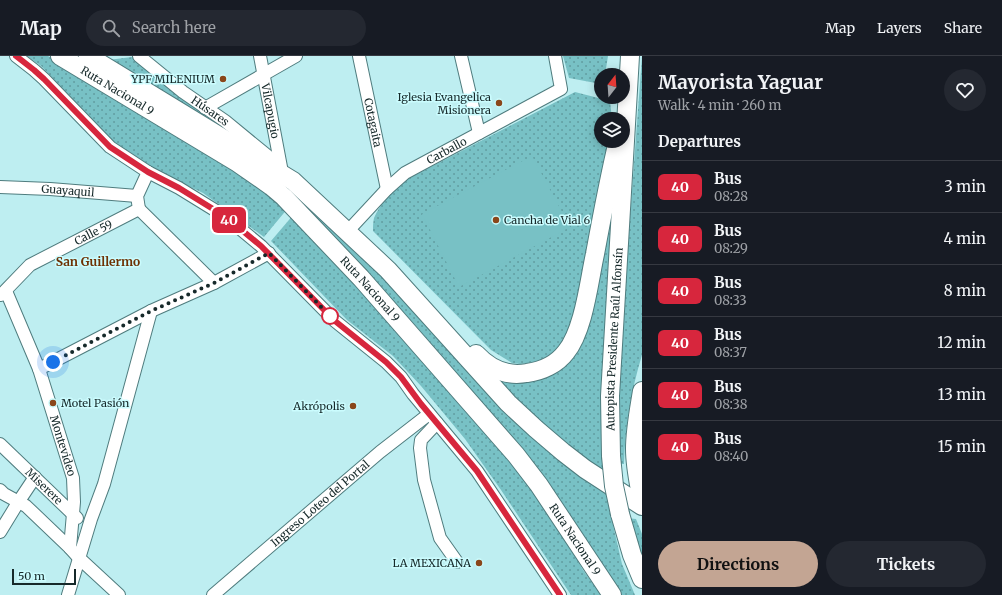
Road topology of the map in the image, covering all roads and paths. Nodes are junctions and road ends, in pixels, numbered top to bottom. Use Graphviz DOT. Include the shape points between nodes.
graph roads {
  1 [pos="16,56"];
  2 [pos="60,56"];
  3 [pos="88,56"];
  4 [pos="139,56"];
  5 [pos="260,56"];
  6 [pos="296,56"];
  7 [pos="359,56"];
  8 [pos="461,56"];
  9 [pos="555,56"];
  10 [pos="630,56"];
  11 [pos="629,68"];
  12 [pos="264,74"];
  13 [pos="628,104"];
  14 [pos="205,108"];
  15 [pos="479,133"];
  16 [pos="616,148"];
  17 [pos="281,167"];
  18 [pos="148,172"];
  19 [pos="293,181"];
  20 [pos="0,187"];
  21 [pos="387,189"];
  22 [pos="137,196"];
  23 [pos="139,209"];
  24 [pos="347,232"];
  25 [pos="269,253"];
  26 [pos="388,270"];
  27 [pos="214,283"];
  28 [pos="3,294"];
  29 [pos="151,311"];
  30 [pos="39,369"];
  31 [pos="642,391"];
  32 [pos="433,419"];
  33 [pos="0,444"];
  34 [pos="35,477"];
  35 [pos="0,490"];
  36 [pos="19,501"];
  37 [pos="642,501"];
  38 [pos="642,506"];
  39 [pos="73,514"];
  40 [pos="88,528"];
  41 [pos="0,532"];
  42 [pos="70,548"];
  43 [pos="79,558"];
  44 [pos="457,562"];
  45 [pos="642,579"];
  46 [pos="68,595"];
  47 [pos="119,595"];
  48 [pos="213,595"];
  49 [pos="560,595"];
  50 [pos="612,595"];
  1 -- 18 [label="street" via="44,79 110,147"];
  2 -- 50 [label="highway, Ruta Nacional 9" via="238,163 284,197 371,288 516,454"];
  3 -- 19 [label="highway, Ruta Nacional 9"];
  4 -- 14 [label="street, Húsares"];
  5 -- 12 [label="street, Vilcapugio"];
  6 -- 12 [label="street"];
  7 -- 21 [label="street, Cotagaita"];
  8 -- 15 [label="street"];
  9 -- 15 [label="street, Carballo" via="561,89"];
  10 -- 11 [label="highway"];
  12 -- 14 [label="street"];
  12 -- 17 [label="street, Vilcapugio"];
  13 -- 45 [label="highway, Autopista Presidente Raúl Alfonsín, bridge" via="610,396 611,456 620,514"];
  14 -- 17 [label="street, Húsares"];
  15 -- 21 [label="street, Carballo" via="410,170"];
  16 -- 26 [label="highway" via="581,320 571,346 551,365 538,371 518,374 502,372 488,365 421,295 406,281"];
  17 -- 19 [label="street, Húsares"];
  18 -- 22 [label="street"];
  18 -- 25 [label="street" via="226,217"];
  19 -- 24 [label="highway, Ruta Nacional 9"];
  20 -- 22 [label="street, Guayaquil"];
  21 -- 24 [label="street, Carballo"];
  22 -- 23 [label="street"];
  23 -- 27 [label="street"];
  23 -- 28 [label="street, Calle 59" via="30,265"];
  24 -- 26 [label="highway, Ruta Nacional 9"];
  25 -- 27 [label="street"];
  25 -- 32 [label="street" via="325,312 401,377"];
  26 -- 38 [label="highway, Ruta Nacional 9" via="503,397 536,429 585,469"];
  27 -- 29 [label="street"];
  28 -- 30 [label="street, Montevideo"];
  29 -- 30 [label="street"];
  29 -- 40 [label="street" via="104,484"];
  30 -- 39 [label="street, Montevideo" via="73,478"];
  31 -- 37 [label="highway" via="635,448"];
  32 -- 44 [label="street" via="421,440 424,480 440,538"];
  32 -- 48 [label="street, Ingreso Loteo del Portal" via="380,452"];
  32 -- 49 [label="street" via="484,481"];
  33 -- 34 [label="street, Miserere"];
  34 -- 36 [label="street"];
  34 -- 39 [label="street, Miserere"];
  35 -- 36 [label="street"];
  36 -- 41 [label="street"];
  36 -- 42 [label="street"];
  39 -- 40 [label="street, Miserere"];
  39 -- 42 [label="street, Montevideo"];
  40 -- 43 [label="street"];
  42 -- 43 [label="street"];
  43 -- 46 [label="street"];
  43 -- 47 [label="street"];
}
